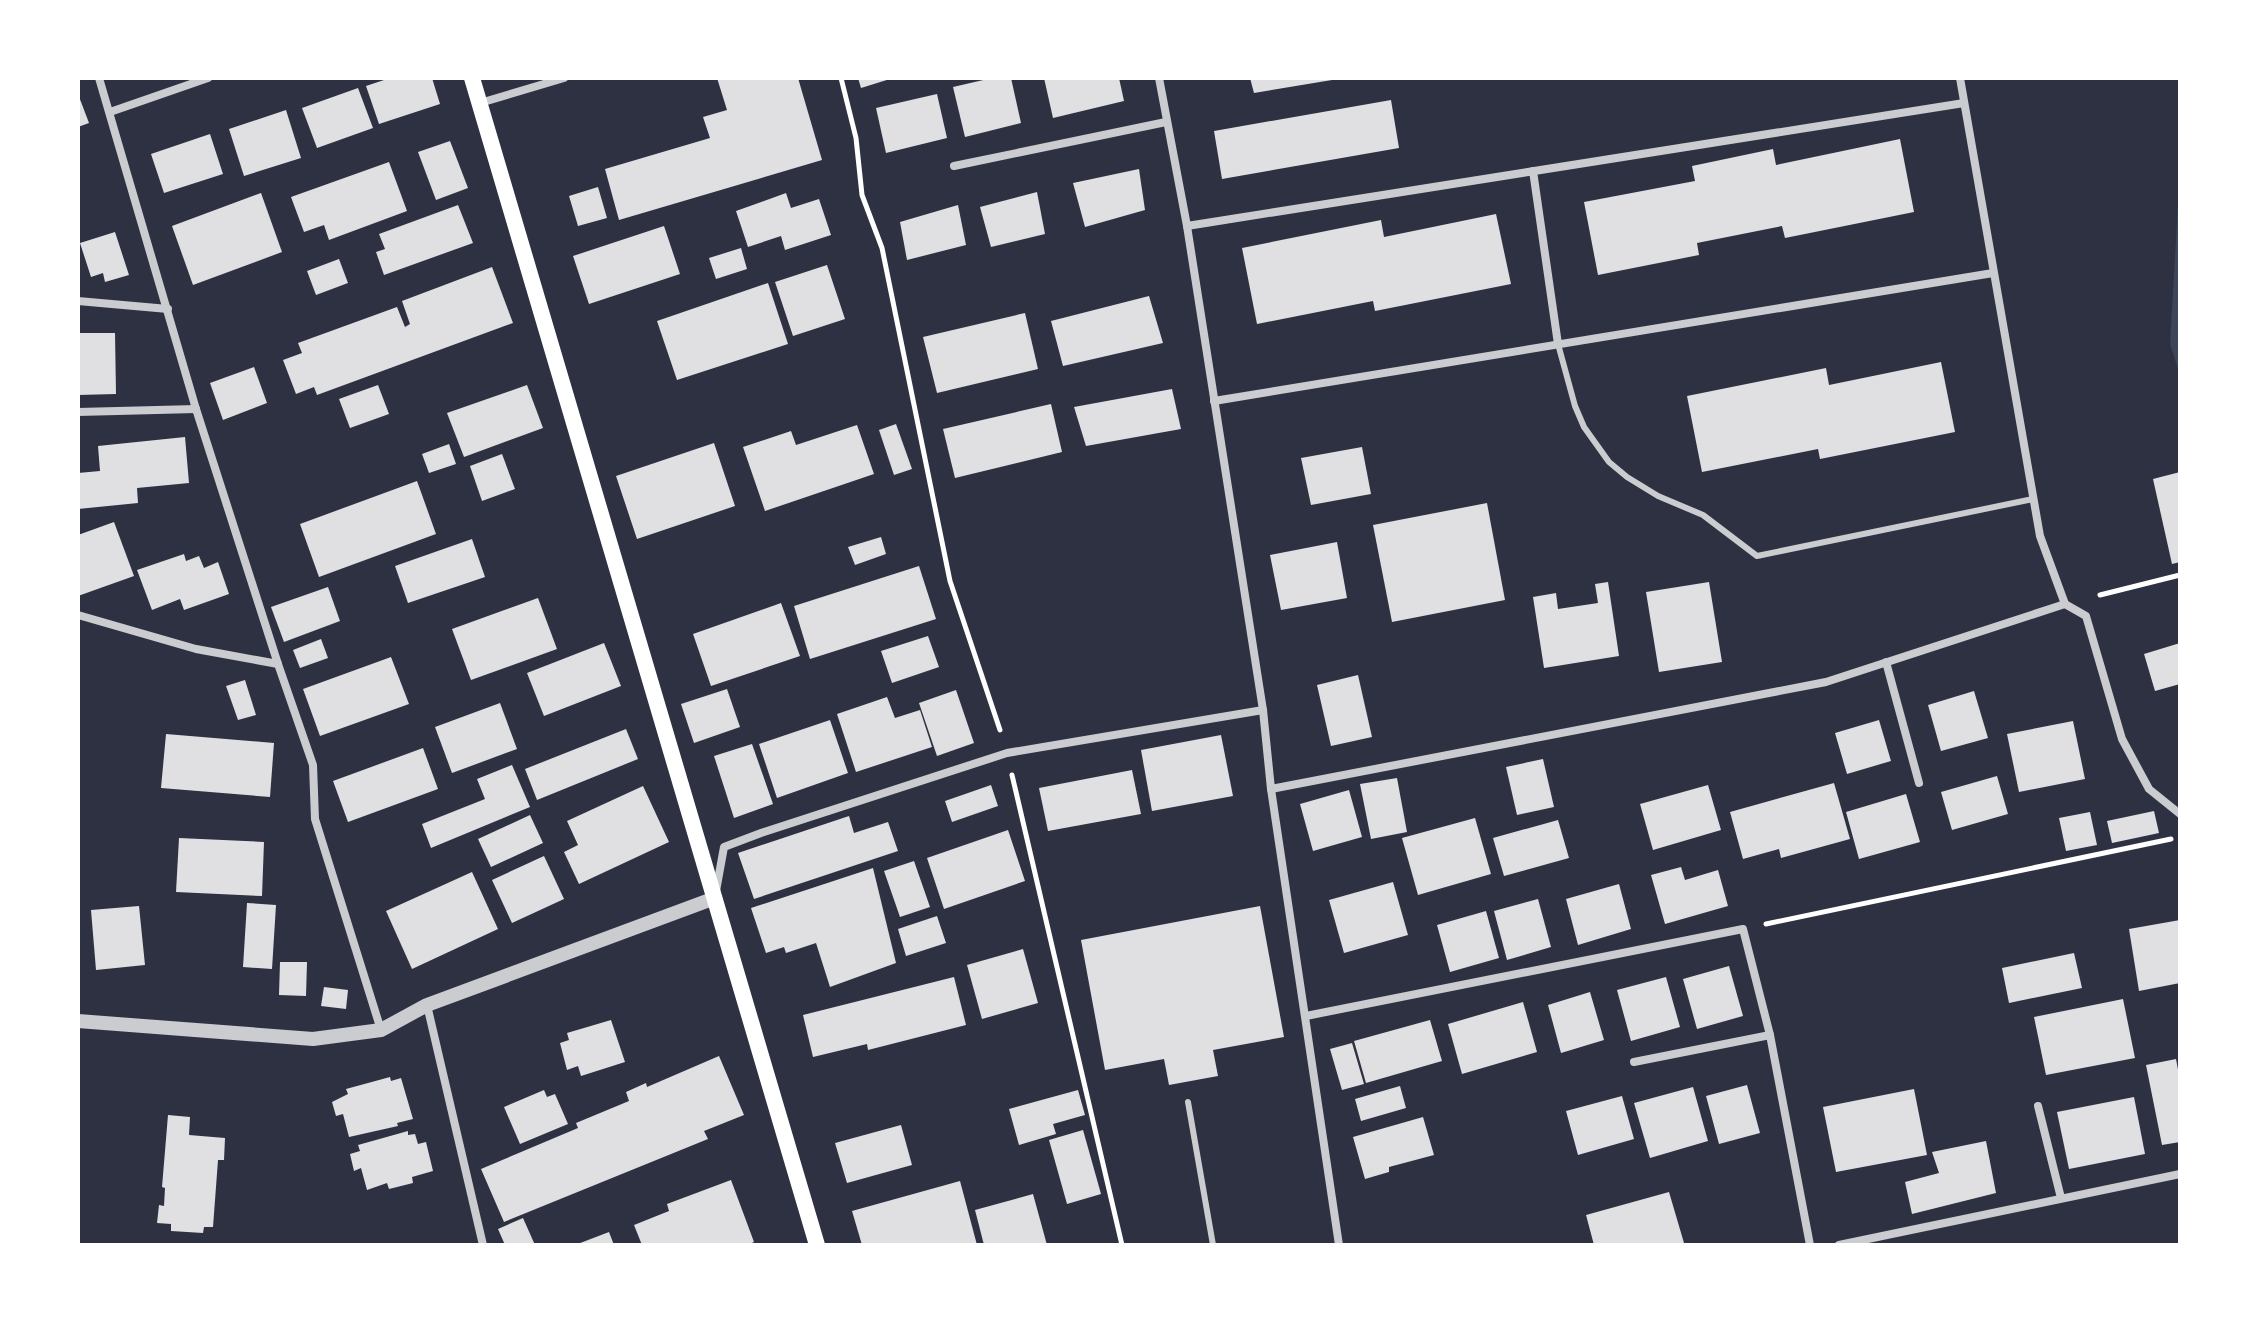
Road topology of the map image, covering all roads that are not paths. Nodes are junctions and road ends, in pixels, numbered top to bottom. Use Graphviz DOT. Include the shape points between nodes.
graph roads {
  1 [pos="99,78"];
  2 [pos="208,78"];
  3 [pos="472,78"];
  4 [pos="564,78"];
  5 [pos="1159,78"];
  6 [pos="1960,78"];
  7 [pos="480,103"];
  8 [pos="1964,103"];
  9 [pos="110,112"];
  10 [pos="1166,122"];
  11 [pos="954,166"];
  12 [pos="1533,171"];
  13 [pos="1187,226"];
  14 [pos="1993,273"];
  15 [pos="78,301"];
  16 [pos="168,309"];
  17 [pos="1558,344"];
  18 [pos="1214,401"];
  19 [pos="196,409"];
  20 [pos="78,412"];
  21 [pos="2033,499"];
  22 [pos="2065,604"];
  23 [pos="78,615"];
  24 [pos="1886,662"];
  25 [pos="278,664"];
  26 [pos="1263,710"];
  27 [pos="1919,783"];
  28 [pos="1271,789"];
  29 [pos="2180,814"];
  30 [pos="715,898"];
  31 [pos="427,1005"];
  32 [pos="1306,1016"];
  33 [pos="78,1021"];
  34 [pos="381,1030"];
  35 [pos="1770,1035"];
  36 [pos="1634,1062"];
  37 [pos="1188,1102"];
  38 [pos="2038,1106"];
  39 [pos="2180,1174"];
  40 [pos="2061,1198"];
  41 [pos="483,1245"];
  42 [pos="817,1245"];
  43 [pos="1213,1245"];
  44 [pos="1339,1245"];
  45 [pos="1810,1245"];
  46 [pos="1839,1245"];
  1 -- 9 [label="street"];
  2 -- 9 [label="street"];
  3 -- 7 [label="main road"];
  4 -- 7 [label="street"];
  5 -- 10 [label="street"];
  6 -- 8 [label="street"];
  7 -- 30 [label="main road"];
  8 -- 12 [label="street"];
  8 -- 14 [label="street"];
  9 -- 16 [label="street"];
  10 -- 11 [label="street"];
  10 -- 13 [label="street"];
  12 -- 13 [label="street"];
  12 -- 17 [label="street"];
  13 -- 18 [label="street"];
  14 -- 17 [label="street"];
  14 -- 21 [label="street"];
  15 -- 16 [label="street"];
  16 -- 19 [label="street"];
  17 -- 18 [label="street"];
  17 -- 21 [label="lane" via="1584,427 1609,462 1658,496 1703,515 1757,556"];
  18 -- 26 [label="street"];
  19 -- 20 [label="street"];
  19 -- 25 [label="street"];
  21 -- 22 [label="street" via="2040,536"];
  22 -- 24 [label="street"];
  22 -- 29 [label="street" via="2086,616 2122,739 2149,789"];
  23 -- 25 [label="street" via="196,649"];
  24 -- 27 [label="street"];
  24 -- 28 [label="street" via="1826,682"];
  25 -- 34 [label="street" via="313,765 315,819"];
  26 -- 28 [label="street"];
  26 -- 30 [label="street" via="1007,753 724,847"];
  28 -- 32 [label="street"];
  30 -- 31 [label="street"];
  30 -- 42 [label="main road"];
  31 -- 34 [label="street"];
  31 -- 41 [label="street"];
  32 -- 35 [label="street" via="1743,929"];
  32 -- 44 [label="street"];
  33 -- 34 [label="street" via="313,1039"];
  35 -- 36 [label="street"];
  35 -- 45 [label="street"];
  37 -- 43 [label="lane"];
  38 -- 40 [label="street"];
  39 -- 40 [label="street"];
  40 -- 46 [label="street"];
}
